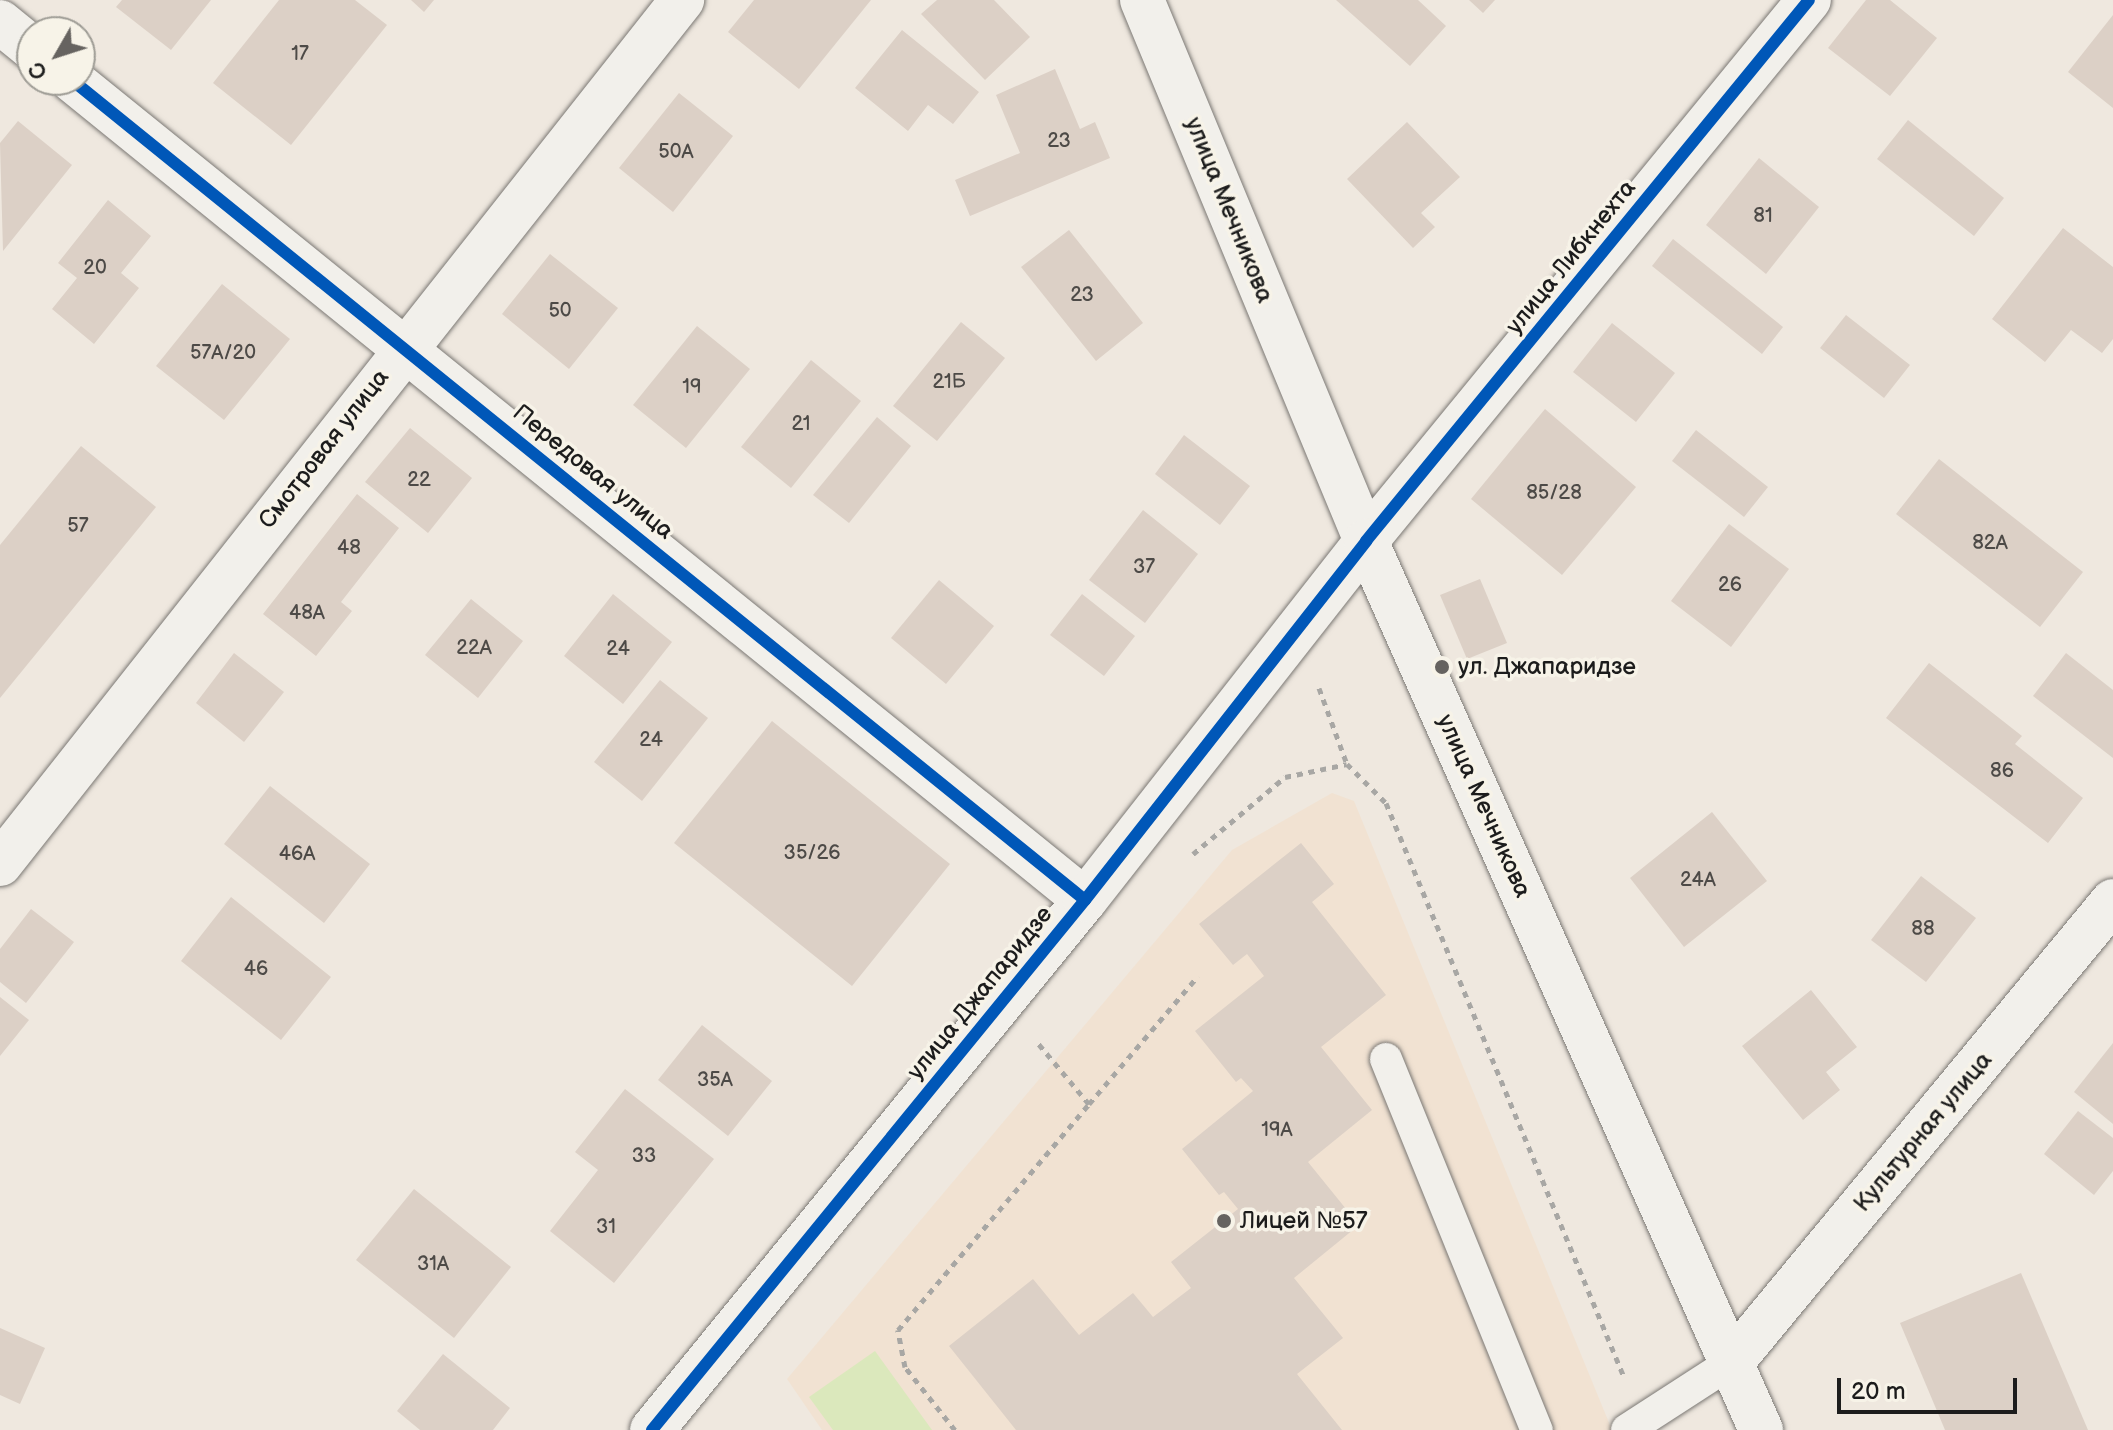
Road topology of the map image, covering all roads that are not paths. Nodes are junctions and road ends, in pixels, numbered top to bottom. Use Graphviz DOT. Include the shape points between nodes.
graph roads {
  1 [pos="682,0"];
  2 [pos="1142,0"];
  3 [pos="1809,0"];
  4 [pos="0,22"];
  5 [pos="16,35"];
  6 [pos="92,96"];
  7 [pos="404,346"];
  8 [pos="1366,541"];
  9 [pos="0,864"];
  10 [pos="1085,900"];
  11 [pos="2113,901"];
  12 [pos="1386,1059"];
  13 [pos="1732,1362"];
  14 [pos="1634,1425"];
  15 [pos="652,1430"];
  16 [pos="1537,1430"];
  17 [pos="1761,1430"];
  1 -- 7 [label="street, Смотровая улица"];
  2 -- 8 [label="street, улица Мечникова"];
  3 -- 8 [label="street, улица Либкнехта"];
  4 -- 5 [label="street"];
  6 -- 7 [label="street, Передовая улица"];
  7 -- 9 [label="street, Смотровая улица"];
  7 -- 10 [label="street, Передовая улица"];
  8 -- 10 [label="street, улица Джапаридзе"];
  8 -- 13 [label="street, улица Мечникова"];
  10 -- 15 [label="street, улица Джапаридзе"];
  11 -- 13 [label="street, Культурная улица"];
  12 -- 16 [label="lane"];
  13 -- 14 [label="lane"];
  13 -- 17 [label="street, улица Мечникова"];
}
